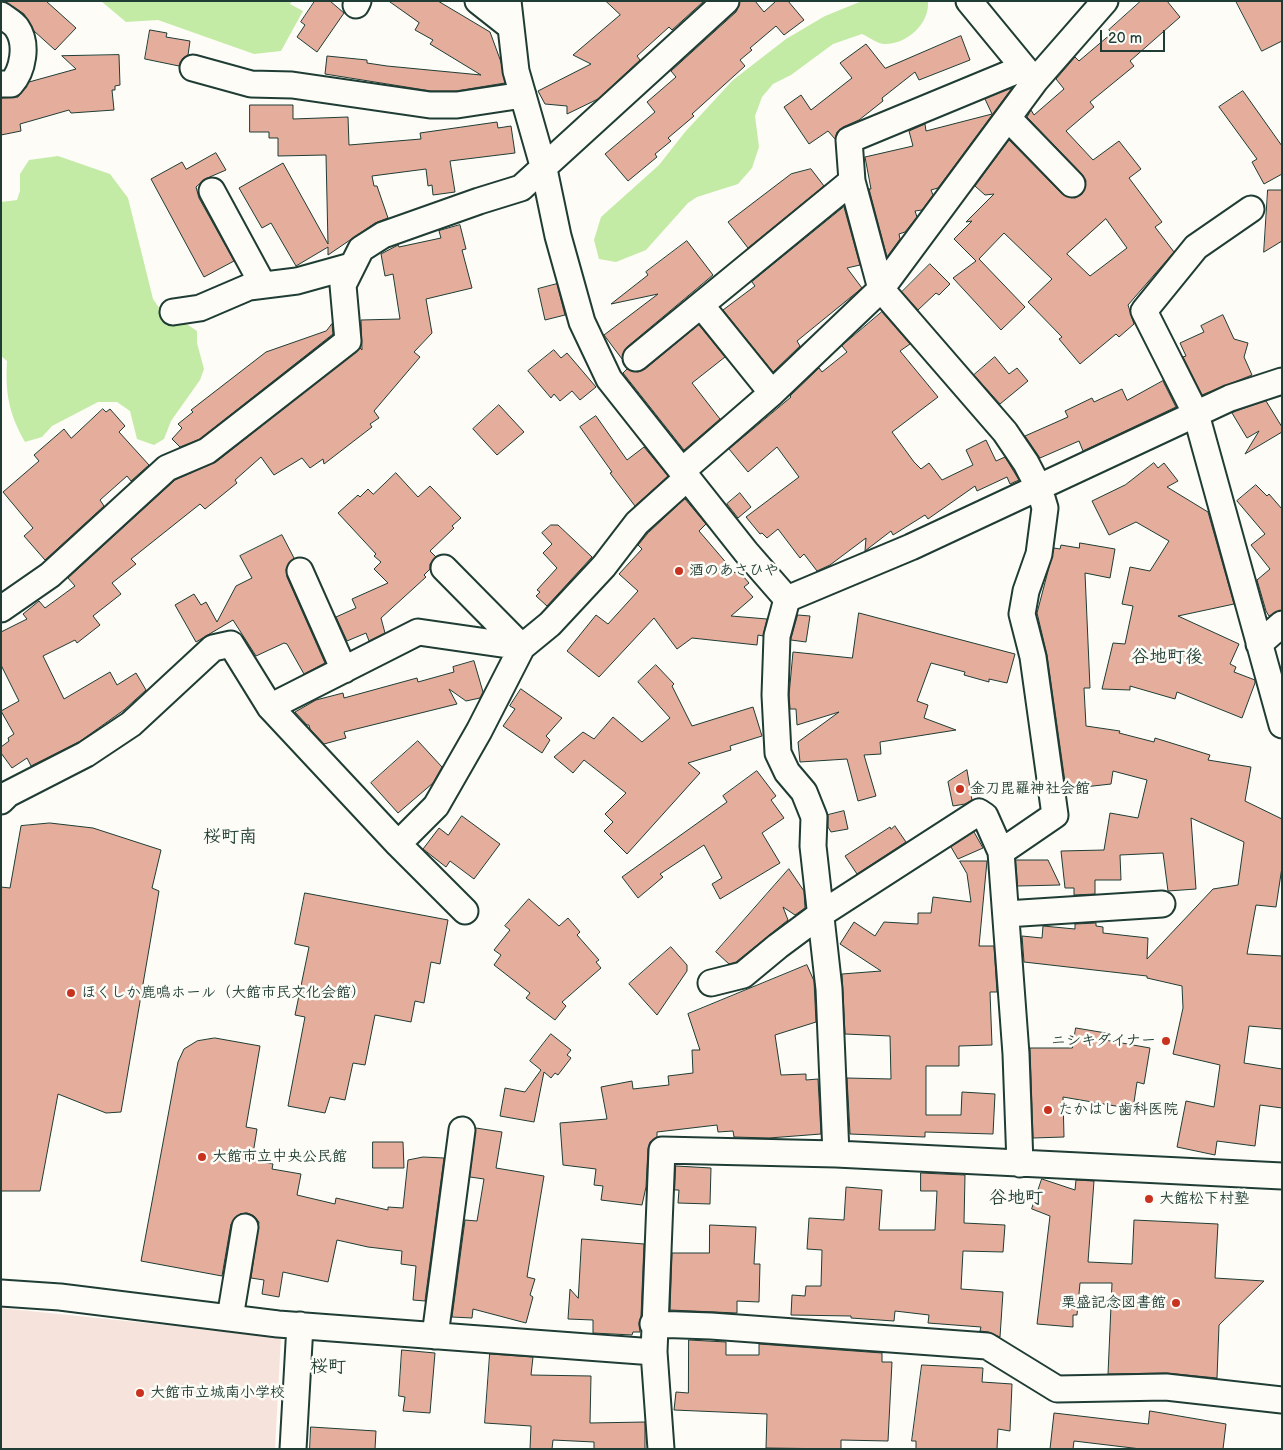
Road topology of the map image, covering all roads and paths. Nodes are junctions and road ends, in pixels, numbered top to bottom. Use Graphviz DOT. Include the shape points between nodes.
graph roads {
  1 [pos="478,1"];
  2 [pos="508,1"];
  3 [pos="726,1"];
  4 [pos="968,1"];
  5 [pos="1105,1"];
  6 [pos="1,15"];
  7 [pos="511,28"];
  8 [pos="193,68"];
  9 [pos="1029,74"];
  10 [pos="1,84"];
  11 [pos="523,95"];
  12 [pos="1008,118"];
  13 [pos="544,169"];
  14 [pos="852,181"];
  15 [pos="1072,184"];
  16 [pos="212,191"];
  17 [pos="1251,209"];
  18 [pos="351,266"];
  19 [pos="263,285"];
  20 [pos="881,290"];
  21 [pos="701,305"];
  22 [pos="173,312"];
  23 [pos="636,358"];
  24 [pos="1282,381"];
  25 [pos="772,393"];
  26 [pos="1196,414"];
  27 [pos="684,474"];
  28 [pos="1039,488"];
  29 [pos="444,568"];
  30 [pos="300,571"];
  31 [pos="787,598"];
  32 [pos="1,609"];
  33 [pos="1282,624"];
  34 [pos="1259,644"];
  35 [pos="522,647"];
  36 [pos="344,670"];
  37 [pos="270,707"];
  38 [pos="1282,725"];
  39 [pos="1,801"];
  40 [pos="398,844"];
  41 [pos="1001,852"];
  42 [pos="1162,904"];
  43 [pos="464,911"];
  44 [pos="821,914"];
  45 [pos="1006,914"];
  46 [pos="711,983"];
  47 [pos="462,1130"];
  48 [pos="836,1154"];
  49 [pos="1020,1164"];
  50 [pos="1282,1176"];
  51 [pos="245,1227"];
  52 [pos="1,1293"];
  53 [pos="230,1318"];
  54 [pos="653,1324"];
  55 [pos="300,1325"];
  56 [pos="435,1336"];
  57 [pos="654,1352"];
  58 [pos="1282,1400"];
  59 [pos="293,1449"];
  60 [pos="661,1449"];
  1 -- 7 [label="street"];
  2 -- 7 [label="street"];
  3 -- 13 [label="street"];
  4 -- 9 [label="street"];
  5 -- 9 [label="street"];
  6 -- 10 [label="street" via="17,28 22,44 21,69 17,77 11,84"];
  7 -- 11 [label="street" via="516,71"];
  8 -- 11 [label="street" via="251,84 292,85 430,105 457,105"];
  9 -- 12 [label="street"];
  9 -- 14 [label="street" via="848,140"];
  11 -- 13 [label="street"];
  12 -- 15 [label="street"];
  12 -- 20 [label="street"];
  13 -- 18 [label="street" via="521,188 383,235 362,249"];
  13 -- 27 [label="street" via="558,236 582,322 609,379"];
  14 -- 20 [label="street"];
  14 -- 21 [label="street"];
  16 -- 19 [label="street"];
  17 -- 26 [label="street" via="1196,247 1144,310"];
  18 -- 19 [label="street" via="297,281"];
  18 -- 32 [label="street" via="343,285 348,341 206,451 167,468 50,574"];
  19 -- 22 [label="street" via="249,287 200,308"];
  20 -- 25 [label="street"];
  20 -- 28 [label="street" via="1005,432"];
  21 -- 23 [label="street"];
  21 -- 25 [label="street"];
  24 -- 26 [label="street" via="1230,398"];
  25 -- 27 [label="street"];
  26 -- 28 [label="street"];
  26 -- 34 [label="street"];
  27 -- 31 [label="street"];
  27 -- 35 [label="street" via="637,523 604,566 557,617"];
  28 -- 31 [label="street" via="911,547"];
  28 -- 41 [label="street" via="1045,508 1039,554 1022,614 1033,658 1055,815"];
  29 -- 35 [label="street"];
  30 -- 36 [label="street"];
  31 -- 44 [label="street" via="777,636 775,695 778,753 787,772 804,792 814,817 813,846"];
  33 -- 34 [label="street"];
  34 -- 38 [label="street"];
  35 -- 36 [label="street" via="418,632"];
  35 -- 40 [label="street" via="479,732 436,806"];
  36 -- 37 [label="street"];
  37 -- 39 [label="street" via="231,644 213,648 132,724 86,754 8,794"];
  37 -- 40 [label="street"];
  40 -- 43 [label="street"];
  41 -- 44 [label="street" via="985,816 980,812"];
  41 -- 45 [label="street"];
  42 -- 45 [label="street"];
  44 -- 46 [label="street" via="743,975"];
  44 -- 48 [label="street" via="831,1025"];
  45 -- 49 [label="street"];
  47 -- 56 [label="street"];
  48 -- 49 [label="street"];
  48 -- 54 [label="street" via="662,1150"];
  49 -- 50 [label="street"];
  51 -- 53 [label="street"];
  52 -- 53 [label="street"];
  53 -- 55 [label="street"];
  54 -- 57 [label="street"];
  54 -- 58 [label="street" via="987,1346 1057,1389 1166,1387"];
  55 -- 56 [label="street"];
  55 -- 59 [label="street"];
  56 -- 57 [label="street"];
  57 -- 60 [label="street"];
}
